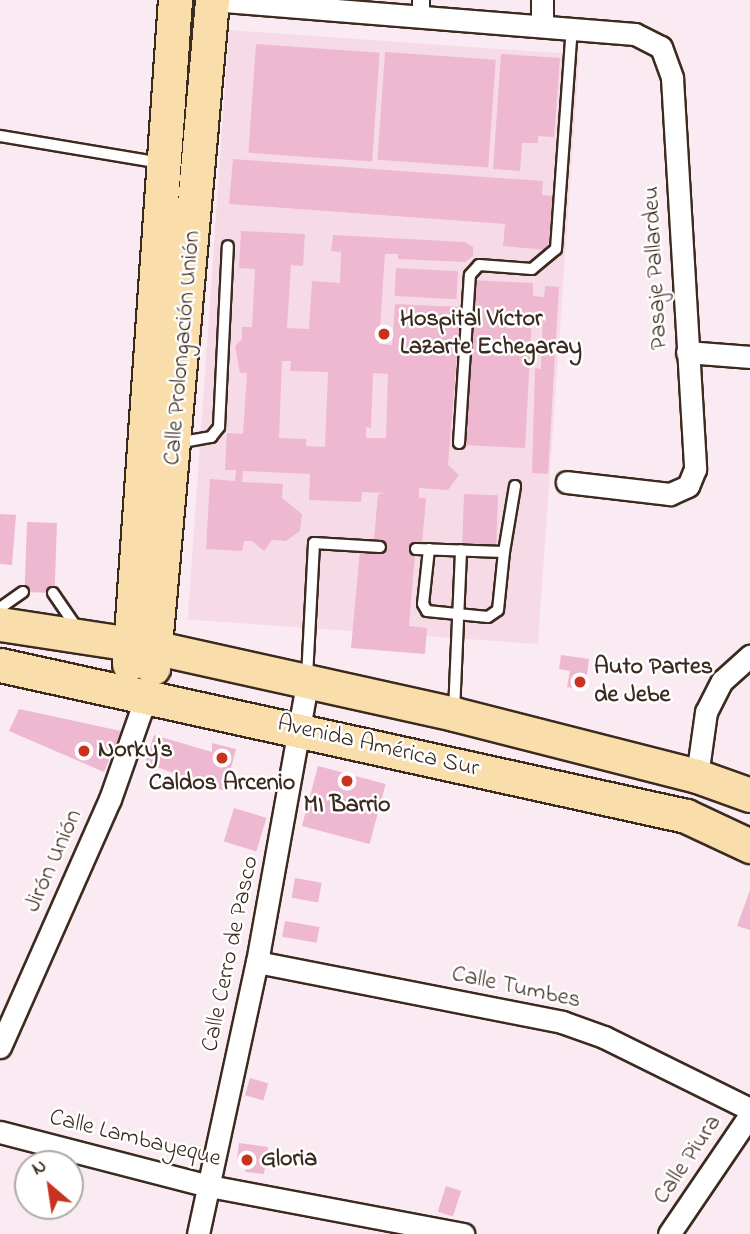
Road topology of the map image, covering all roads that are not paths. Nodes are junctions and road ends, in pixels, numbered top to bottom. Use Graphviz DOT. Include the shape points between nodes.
graph roads {
  1 [pos="175,0"];
  2 [pos="212,0"];
  3 [pos="542,0"];
  4 [pos="421,7"];
  5 [pos="542,25"];
  6 [pos="572,28"];
  7 [pos="0,136"];
  8 [pos="164,163"];
  9 [pos="228,246"];
  10 [pos="687,352"];
  11 [pos="750,357"];
  12 [pos="176,443"];
  13 [pos="459,443"];
  14 [pos="567,482"];
  15 [pos="515,486"];
  16 [pos="380,547"];
  17 [pos="416,549"];
  18 [pos="429,549"];
  19 [pos="461,550"];
  20 [pos="504,552"];
  21 [pos="23,592"];
  22 [pos="53,593"];
  23 [pos="0,608"];
  24 [pos="458,614"];
  25 [pos="0,624"];
  26 [pos="80,634"];
  27 [pos="143,646"];
  28 [pos="750,656"];
  29 [pos="0,665"];
  30 [pos="307,683"];
  31 [pos="137,692"];
  32 [pos="454,714"];
  33 [pos="302,730"];
  34 [pos="697,776"];
  35 [pos="750,795"];
  36 [pos="750,846"];
  37 [pos="257,962"];
  38 [pos="0,1047"];
  39 [pos="750,1109"];
  40 [pos="750,1115"];
  41 [pos="0,1132"];
  42 [pos="209,1186"];
  43 [pos="198,1234"];
  44 [pos="464,1234"];
  45 [pos="669,1234"];
  1 -- 8 [label="main road, Calle Prolongación Unión"];
  2 -- 4 [label="street"];
  2 -- 12 [label="main road, Calle Prolongación Unión"];
  3 -- 5 [label="street"];
  4 -- 5 [label="street"];
  5 -- 6 [label="street"];
  6 -- 10 [label="street, Pasaje Pallardeu" via="635,34 661,47 672,78"];
  6 -- 13 [label="lane" via="556,249 532,269 479,265 470,275"];
  7 -- 8 [label="lane"];
  8 -- 27 [label="main road, Calle Prolongación Unión"];
  9 -- 12 [label="lane" via="219,427 211,437"];
  10 -- 11 [label="street"];
  10 -- 14 [label="street, Pasaje Pallardeu" via="695,469 688,486 670,494"];
  12 -- 27 [label="main road, Calle Prolongación Unión"];
  15 -- 20 [label="lane"];
  16 -- 30 [label="lane" via="314,543"];
  17 -- 18 [label="lane"];
  18 -- 19 [label="lane"];
  18 -- 24 [label="lane" via="423,604 432,614"];
  19 -- 20 [label="lane"];
  19 -- 24 [label="lane"];
  20 -- 24 [label="lane" via="498,610 488,617"];
  21 -- 23 [label="lane"];
  22 -- 26 [label="lane"];
  24 -- 32 [label="lane"];
  25 -- 26 [label="main road, Avenida América Sur"];
  26 -- 27 [label="main road, Avenida América Sur"];
  27 -- 30 [label="main road, Avenida América Sur"];
  27 -- 31 [label="main road, Calle Prolongación Unión"];
  28 -- 34 [label="street" via="722,681 706,712"];
  29 -- 31 [label="main road, Avenida América Sur"];
  30 -- 32 [label="main road, Avenida América Sur"];
  30 -- 33 [label="street, Calle Cerro de Pasco"];
  31 -- 33 [label="main road, Avenida América Sur"];
  31 -- 38 [label="street, Jirón Unión" via="110,799"];
  32 -- 34 [label="main road, Avenida América Sur"];
  33 -- 36 [label="main road, Avenida América Sur" via="686,816"];
  33 -- 37 [label="street, Calle Cerro de Pasco"];
  34 -- 35 [label="main road, Avenida América Sur"];
  37 -- 39 [label="street, Calle Tumbes" via="562,1022 604,1037"];
  37 -- 42 [label="street, Calle Cerro de Pasco"];
  40 -- 45 [label="street, Calle Piura"];
  41 -- 42 [label="street, Calle Lambayeque"];
  42 -- 43 [label="street, Calle Cerro de Pasco"];
  42 -- 44 [label="street, Calle Lambayeque"];
}
